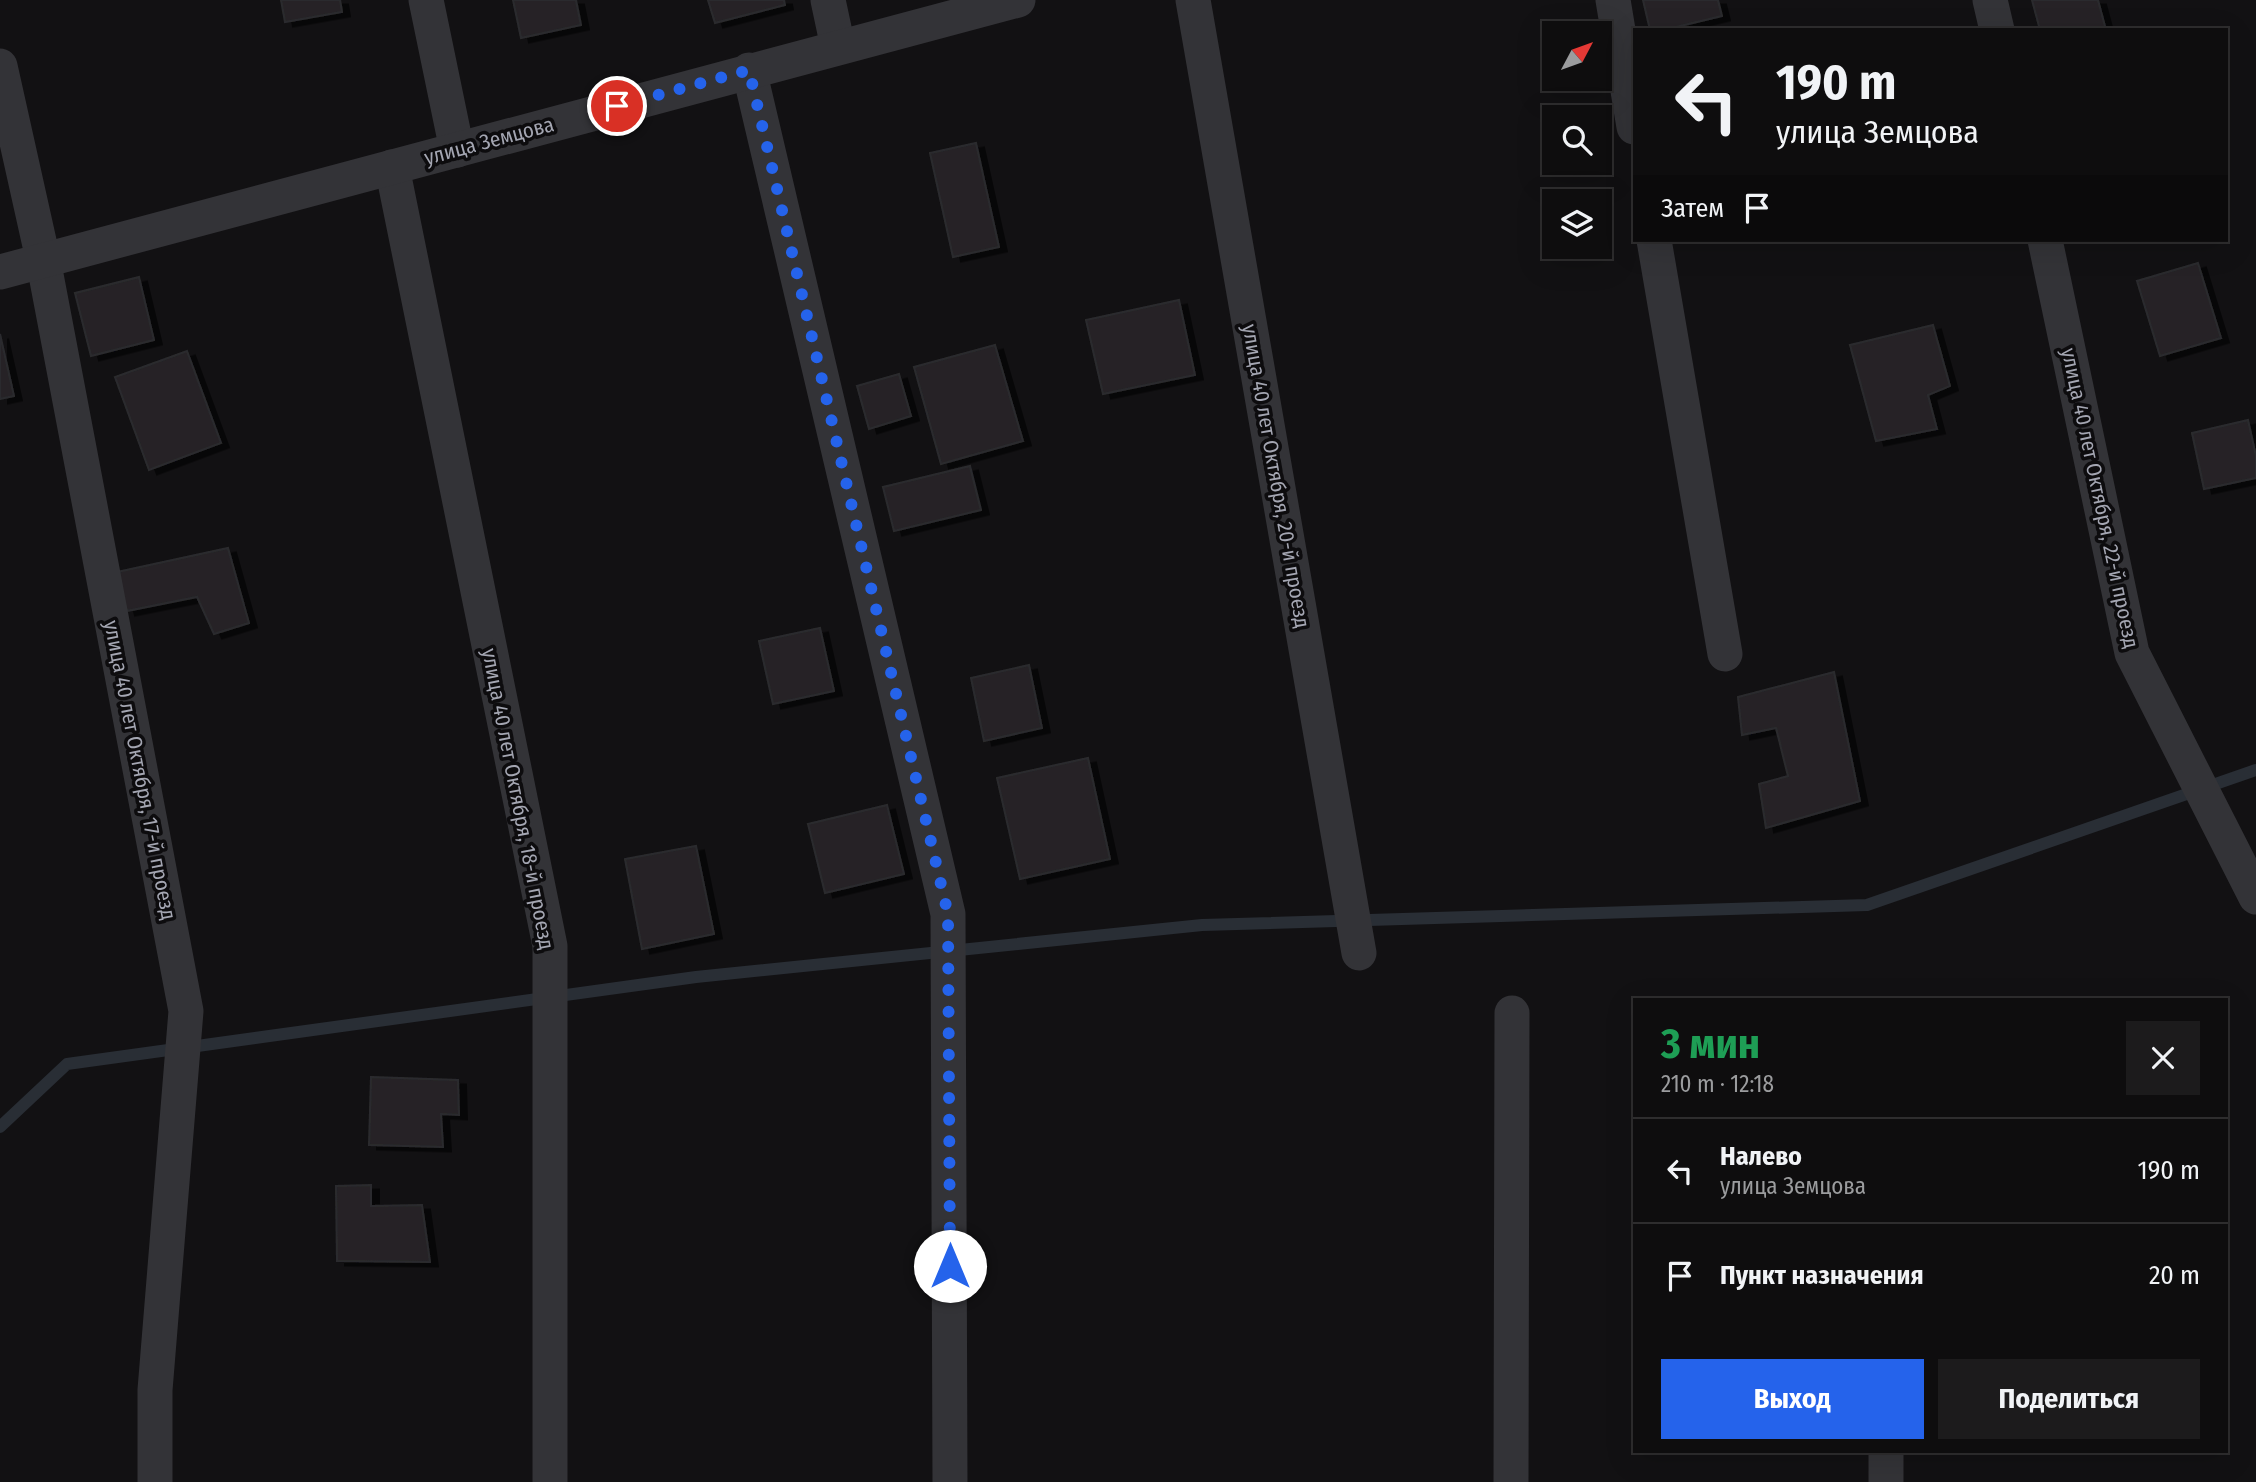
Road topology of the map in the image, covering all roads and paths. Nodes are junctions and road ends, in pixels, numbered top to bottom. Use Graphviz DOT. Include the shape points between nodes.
graph roads {
  1 [pos="426,0"];
  2 [pos="828,0"];
  3 [pos="1018,0"];
  4 [pos="1194,0"];
  5 [pos="1613,0"];
  6 [pos="1990,0"];
  7 [pos="1997,28"];
  8 [pos="838,47"];
  9 [pos="0,66"];
  10 [pos="749,70"];
  11 [pos="1633,121"];
  12 [pos="457,150"];
  13 [pos="391,167"];
  14 [pos="1654,242"];
  15 [pos="2045,242"];
  16 [pos="43,259"];
  17 [pos="0,272"];
  18 [pos="1725,654"];
  19 [pos="2256,897"];
  20 [pos="1359,953"];
  21 [pos="1512,1013"];
  22 [pos="1886,1453"];
  23 [pos="155,1482"];
  24 [pos="550,1482"];
  25 [pos="950,1482"];
  26 [pos="1511,1482"];
  27 [pos="1886,1482"];
  1 -- 12 [label="street"];
  2 -- 8 [label="street"];
  3 -- 8 [label="street, улица Земцова"];
  4 -- 20 [label="street, улица 40 лет Октября, 20-й проезд"];
  5 -- 11 [label="street"];
  6 -- 7 [label="street"];
  8 -- 10 [label="street, улица Земцова"];
  9 -- 16 [label="street, улица 40 лет Октября, 17-й проезд"];
  10 -- 12 [label="street, улица Земцова"];
  10 -- 25 [label="street" via="948,914"];
  12 -- 13 [label="street, улица Земцова"];
  13 -- 16 [label="street, улица Земцова"];
  13 -- 24 [label="street, улица 40 лет Октября, 18-й проезд" via="550,946"];
  14 -- 18 [label="street"];
  15 -- 19 [label="street, улица 40 лет Октября, 22-й проезд" via="2132,653"];
  16 -- 17 [label="street, улица Земцова"];
  16 -- 23 [label="street, улица 40 лет Октября, 17-й проезд" via="186,1011 155,1390"];
  21 -- 26 [label="street"];
  22 -- 27 [label="street"];
}
